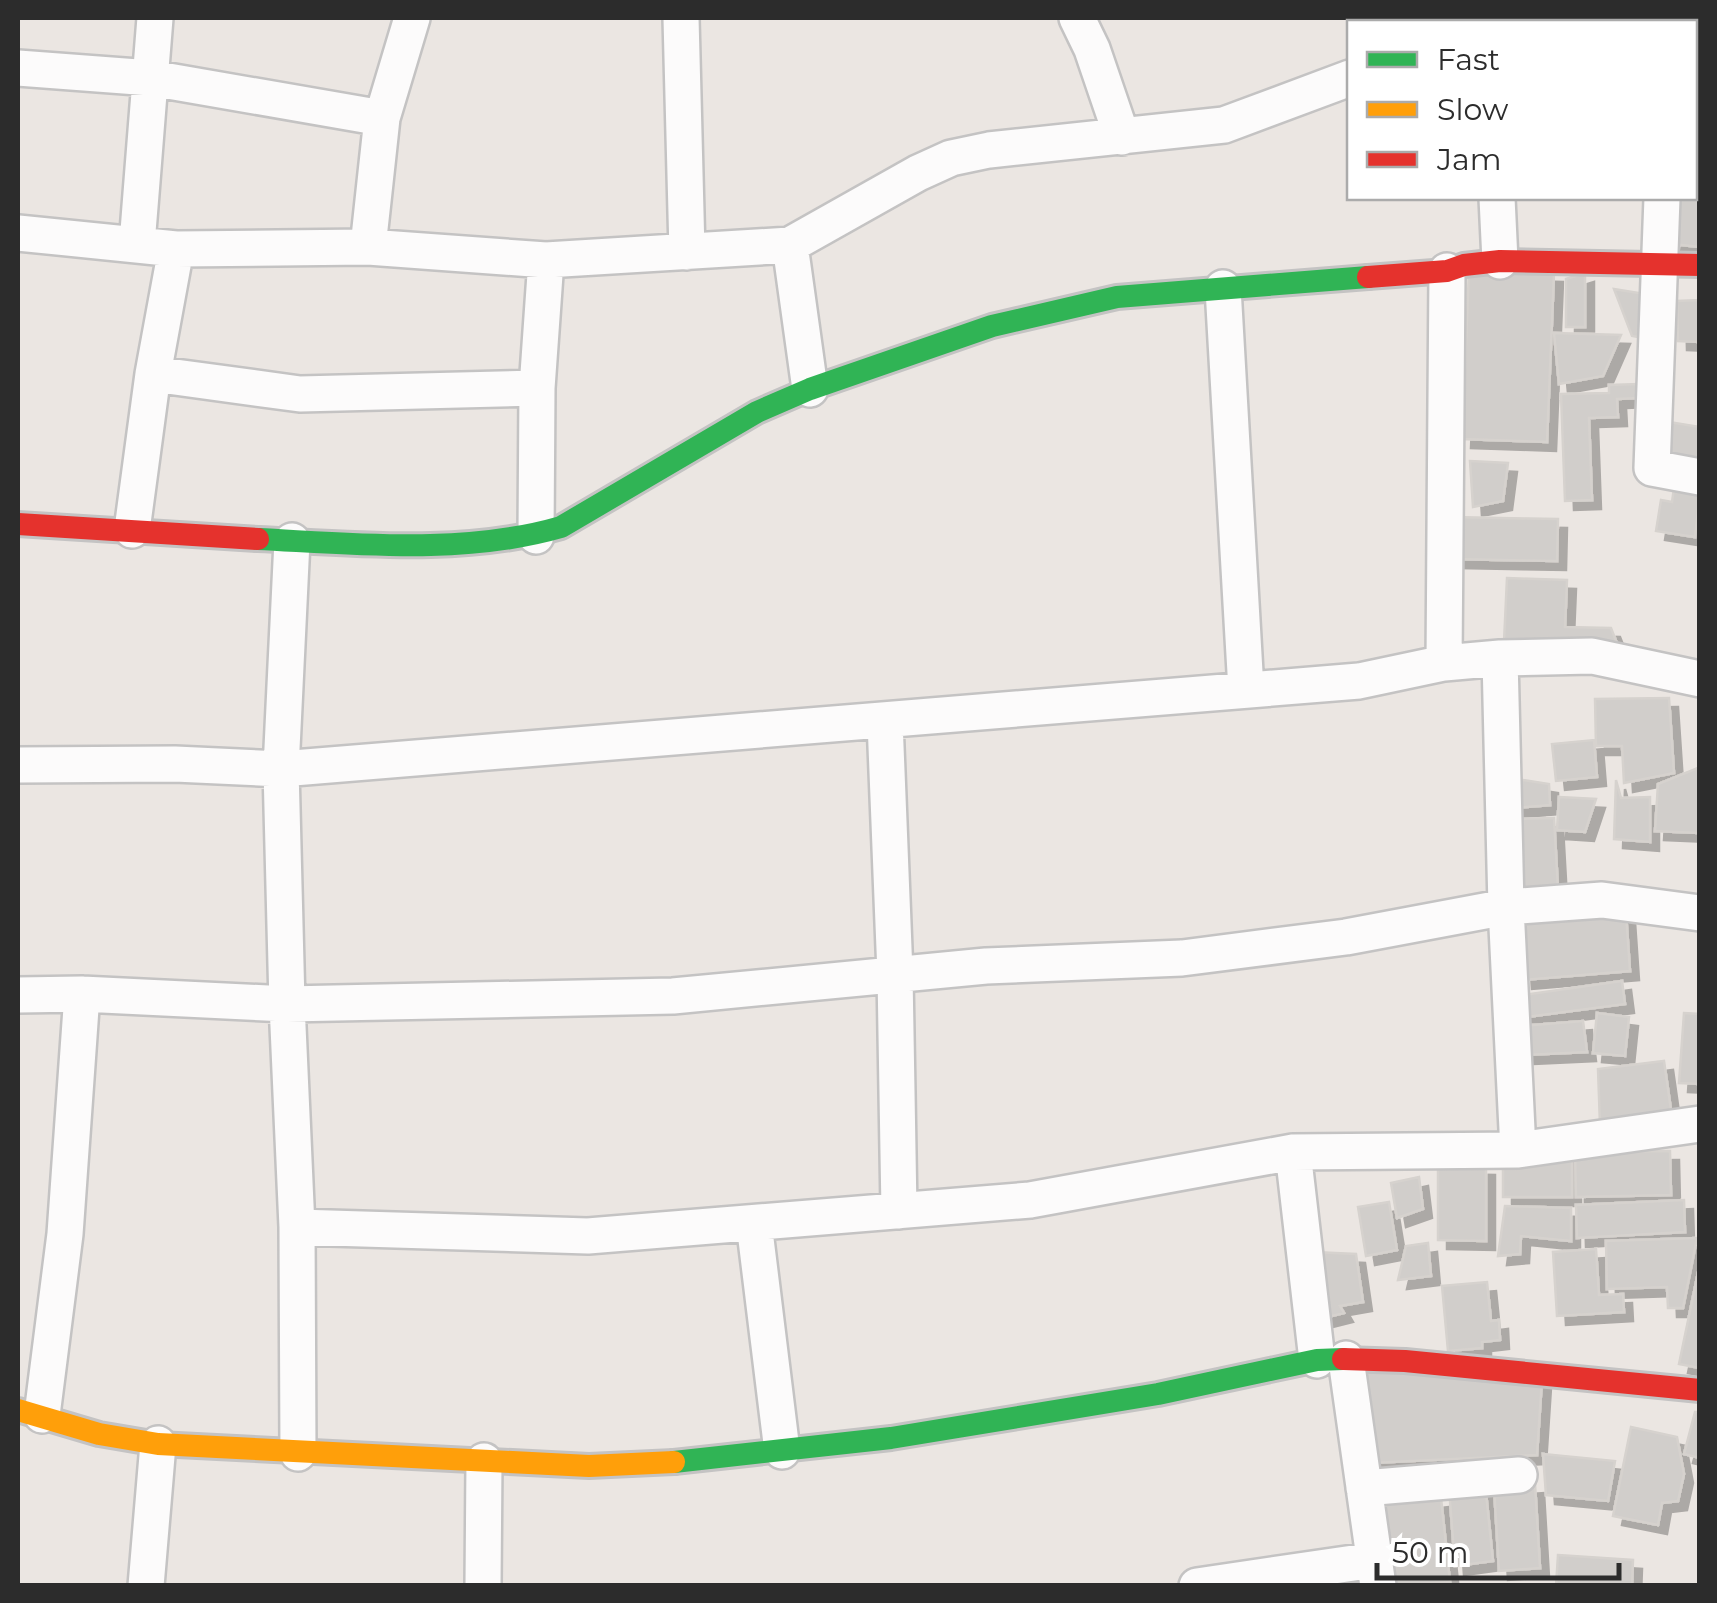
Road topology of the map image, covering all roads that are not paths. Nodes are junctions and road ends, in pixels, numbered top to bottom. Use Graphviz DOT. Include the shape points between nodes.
graph roads {
  1 [pos="155,18"];
  2 [pos="412,18"];
  3 [pos="681,18"];
  4 [pos="1076,18"];
  5 [pos="18,68"];
  6 [pos="151,78"];
  7 [pos="1347,79"];
  8 [pos="382,118"];
  9 [pos="1122,137"];
  10 [pos="1497,200"];
  11 [pos="1662,200"];
  12 [pos="18,233"];
  13 [pos="137,244"];
  14 [pos="790,245"];
  15 [pos="368,246"];
  16 [pos="176,249"];
  17 [pos="687,252"];
  18 [pos="546,260"];
  19 [pos="1500,261"];
  20 [pos="1661,262"];
  21 [pos="1700,264"];
  22 [pos="1447,271"];
  23 [pos="1223,288"];
  24 [pos="153,374"];
  25 [pos="536,388"];
  26 [pos="810,389"];
  27 [pos="1700,477"];
  28 [pos="18,524"];
  29 [pos="132,530"];
  30 [pos="536,536"];
  31 [pos="292,541"];
  32 [pos="1500,658"];
  33 [pos="1444,663"];
  34 [pos="1700,679"];
  35 [pos="1246,690"];
  36 [pos="885,721"];
  37 [pos="18,765"];
  38 [pos="281,769"];
  39 [pos="1506,906"];
  40 [pos="1700,913"];
  41 [pos="895,974"];
  42 [pos="82,994"];
  43 [pos="18,995"];
  44 [pos="286,1004"];
  45 [pos="1700,1124"];
  46 [pos="1518,1150"];
  47 [pos="1293,1152"];
  48 [pos="899,1211"];
  49 [pos="754,1223"];
  50 [pos="297,1227"];
  51 [pos="1332,1360"];
  52 [pos="1700,1390"];
  53 [pos="30,1412"];
  54 [pos="158,1444"];
  55 [pos="782,1451"];
  56 [pos="298,1454"];
  57 [pos="484,1462"];
  58 [pos="1519,1475"];
  59 [pos="1364,1488"];
  60 [pos="1376,1573"];
  61 [pos="146,1586"];
  62 [pos="483,1586"];
  63 [pos="1198,1586"];
  1 -- 6 [label="street"];
  2 -- 8 [label="street"];
  3 -- 17 [label="street"];
  4 -- 9 [label="street"];
  5 -- 6 [label="street"];
  6 -- 8 [label="street"];
  6 -- 13 [label="street"];
  7 -- 9 [label="street" via="1224,125"];
  8 -- 15 [label="street"];
  9 -- 14 [label="street" via="952,158"];
  10 -- 19 [label="street"];
  11 -- 20 [label="street"];
  12 -- 13 [label="street"];
  13 -- 16 [label="street"];
  14 -- 17 [label="street"];
  14 -- 26 [label="street"];
  15 -- 16 [label="street"];
  15 -- 18 [label="street"];
  16 -- 24 [label="street"];
  17 -- 18 [label="street"];
  18 -- 25 [label="street"];
  19 -- 20 [label="street"];
  19 -- 22 [label="street"];
  20 -- 21 [label="street"];
  20 -- 27 [label="street" via="1652,468"];
  22 -- 23 [label="street"];
  22 -- 33 [label="street"];
  23 -- 26 [label="street" via="1117,297 992,326"];
  23 -- 35 [label="street"];
  24 -- 25 [label="street" via="300,394"];
  24 -- 29 [label="street"];
  25 -- 30 [label="street"];
  26 -- 30 [label="street"];
  28 -- 29 [label="street"];
  29 -- 31 [label="street"];
  30 -- 31 [label="street" via="477,545"];
  31 -- 38 [label="street"];
  32 -- 33 [label="street"];
  32 -- 34 [label="street" via="1592,656"];
  32 -- 39 [label="street"];
  33 -- 35 [label="street" via="1359,681"];
  35 -- 36 [label="street"];
  36 -- 38 [label="street"];
  36 -- 41 [label="street"];
  37 -- 38 [label="street"];
  38 -- 44 [label="street"];
  39 -- 40 [label="street" via="1602,900"];
  39 -- 41 [label="street" via="1346,938 1182,958"];
  39 -- 46 [label="street"];
  41 -- 44 [label="street" via="673,996"];
  41 -- 48 [label="street"];
  42 -- 43 [label="street"];
  42 -- 44 [label="street"];
  42 -- 53 [label="street" via="64,1234"];
  44 -- 50 [label="street"];
  45 -- 46 [label="street"];
  46 -- 47 [label="street"];
  47 -- 48 [label="street" via="1030,1200"];
  47 -- 51 [label="street"];
  48 -- 49 [label="street"];
  49 -- 50 [label="street" via="588,1236"];
  49 -- 55 [label="street"];
  50 -- 56 [label="street"];
  51 -- 52 [label="street"];
  51 -- 55 [label="street" via="1158,1394"];
  51 -- 59 [label="street"];
  53 -- 54 [label="street"];
  54 -- 56 [label="street"];
  54 -- 61 [label="street"];
  55 -- 57 [label="street" via="588,1466"];
  56 -- 57 [label="street"];
  57 -- 62 [label="street"];
  58 -- 59 [label="street"];
  59 -- 60 [label="street"];
  60 -- 63 [label="street"];
}
